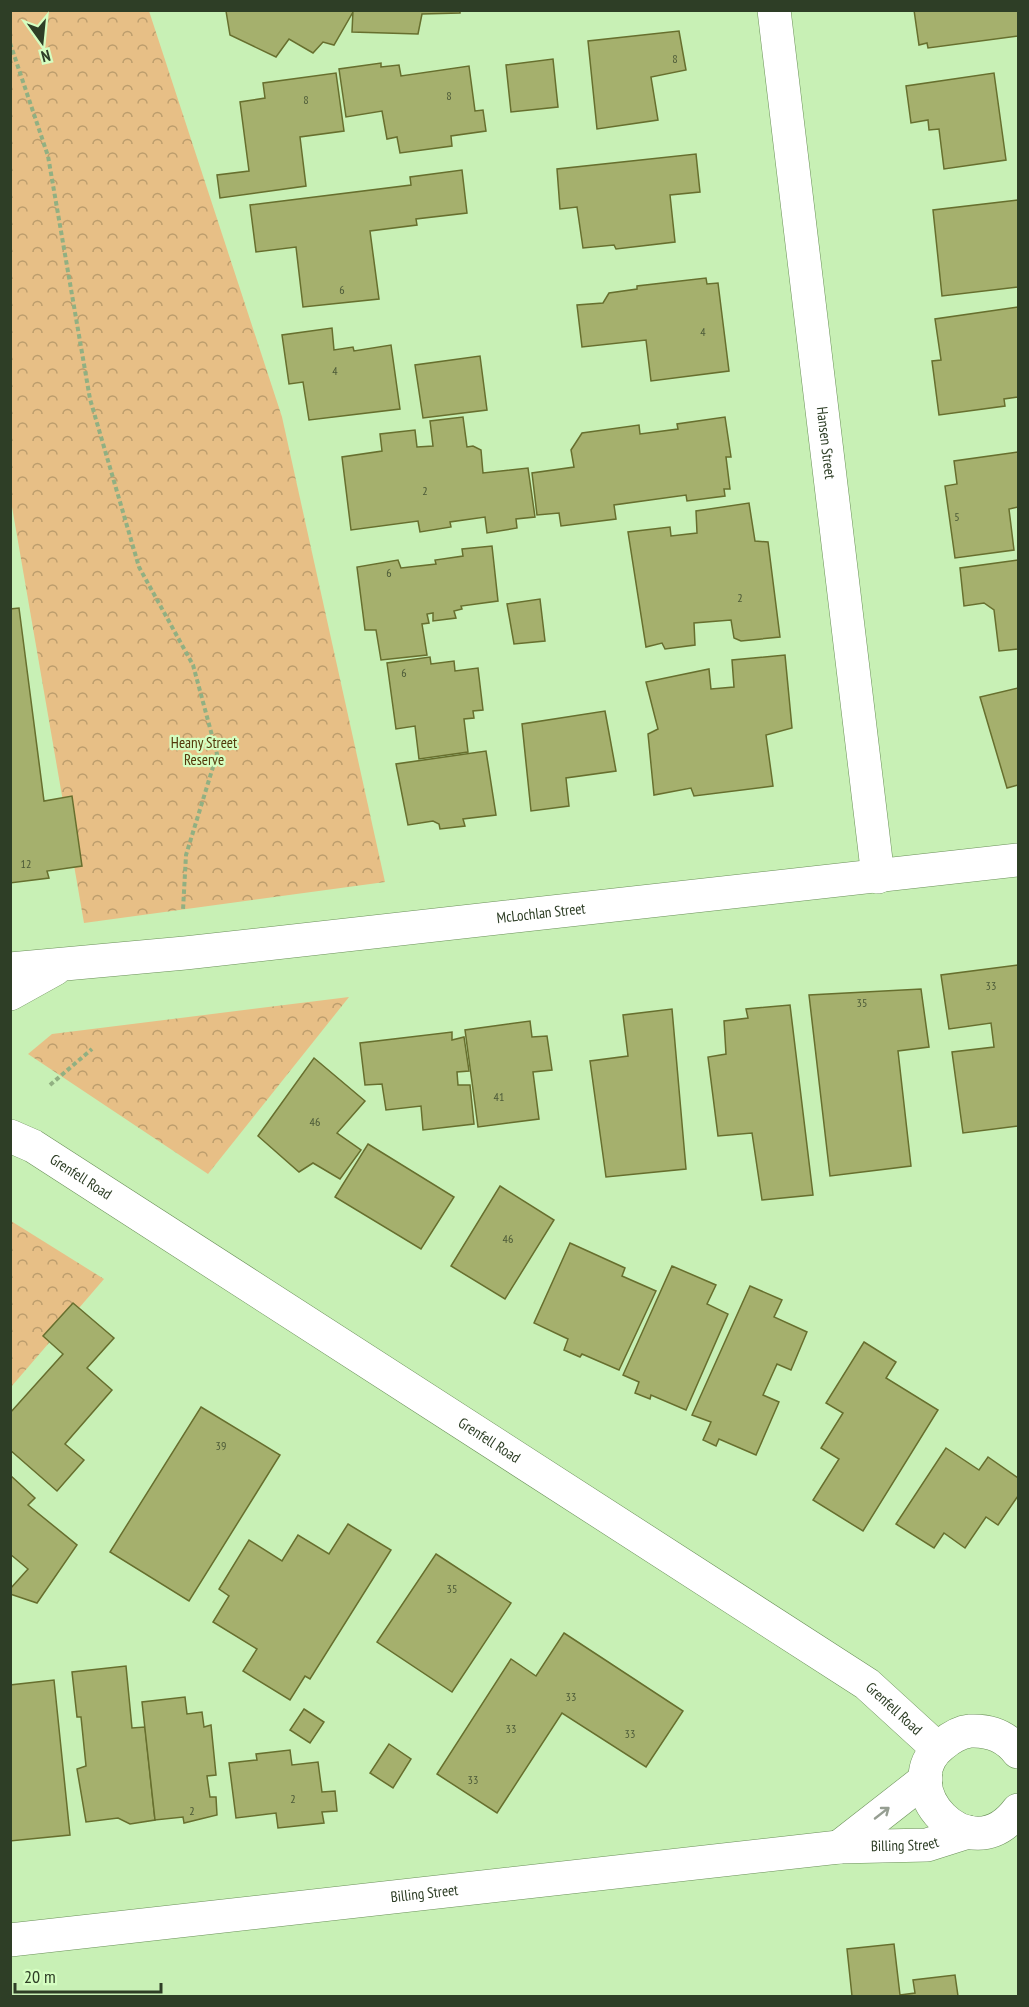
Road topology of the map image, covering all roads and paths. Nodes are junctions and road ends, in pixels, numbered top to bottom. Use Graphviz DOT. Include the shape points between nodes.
graph roads {
  1 [pos="774,10"];
  2 [pos="10,43"];
  3 [pos="1018,860"];
  4 [pos="878,877"];
  5 [pos="185,953"];
  6 [pos="64,964"];
  7 [pos="10,969"];
  8 [pos="10,994"];
  9 [pos="92,1049"];
  10 [pos="50,1085"];
  11 [pos="10,1122"];
  12 [pos="22,1141"];
  13 [pos="937,1748"];
  14 [pos="1018,1752"];
  15 [pos="926,1779"];
  16 [pos="1016,1817"];
  17 [pos="968,1832"];
  18 [pos="839,1847"];
  19 [pos="10,1940"];
  1 -- 4 [label="street, Hansen Street"];
  2 -- 5 [label="path" via="48,156 96,421 139,567 193,665 217,754 186,855"];
  3 -- 4 [label="street, McLochlan Street"];
  4 -- 5 [label="street, McLochlan Street"];
  5 -- 6 [label="street, McLochlan Street"];
  6 -- 7 [label="street, McLochlan Street"];
  6 -- 8 [label="street, McLochlan Street"];
  9 -- 10 [label="path"];
  11 -- 12 [label="street, Grenfell Road"];
  12 -- 13 [label="street, Grenfell Road" via="867,1684"];
  13 -- 14 [label="street" via="965,1732 982,1730 1012,1743"];
  13 -- 15 [label="street"];
  15 -- 17 [label="street" via="927,1794 942,1819"];
  18 -- 15 [label="street, Billing Street, one-way"];
  16 -- 17 [label="street, Billing Street" via="983,1833"];
  17 -- 18 [label="street, Billing Street" via="927,1845"];
  18 -- 19 [label="street, Billing Street"];
}
